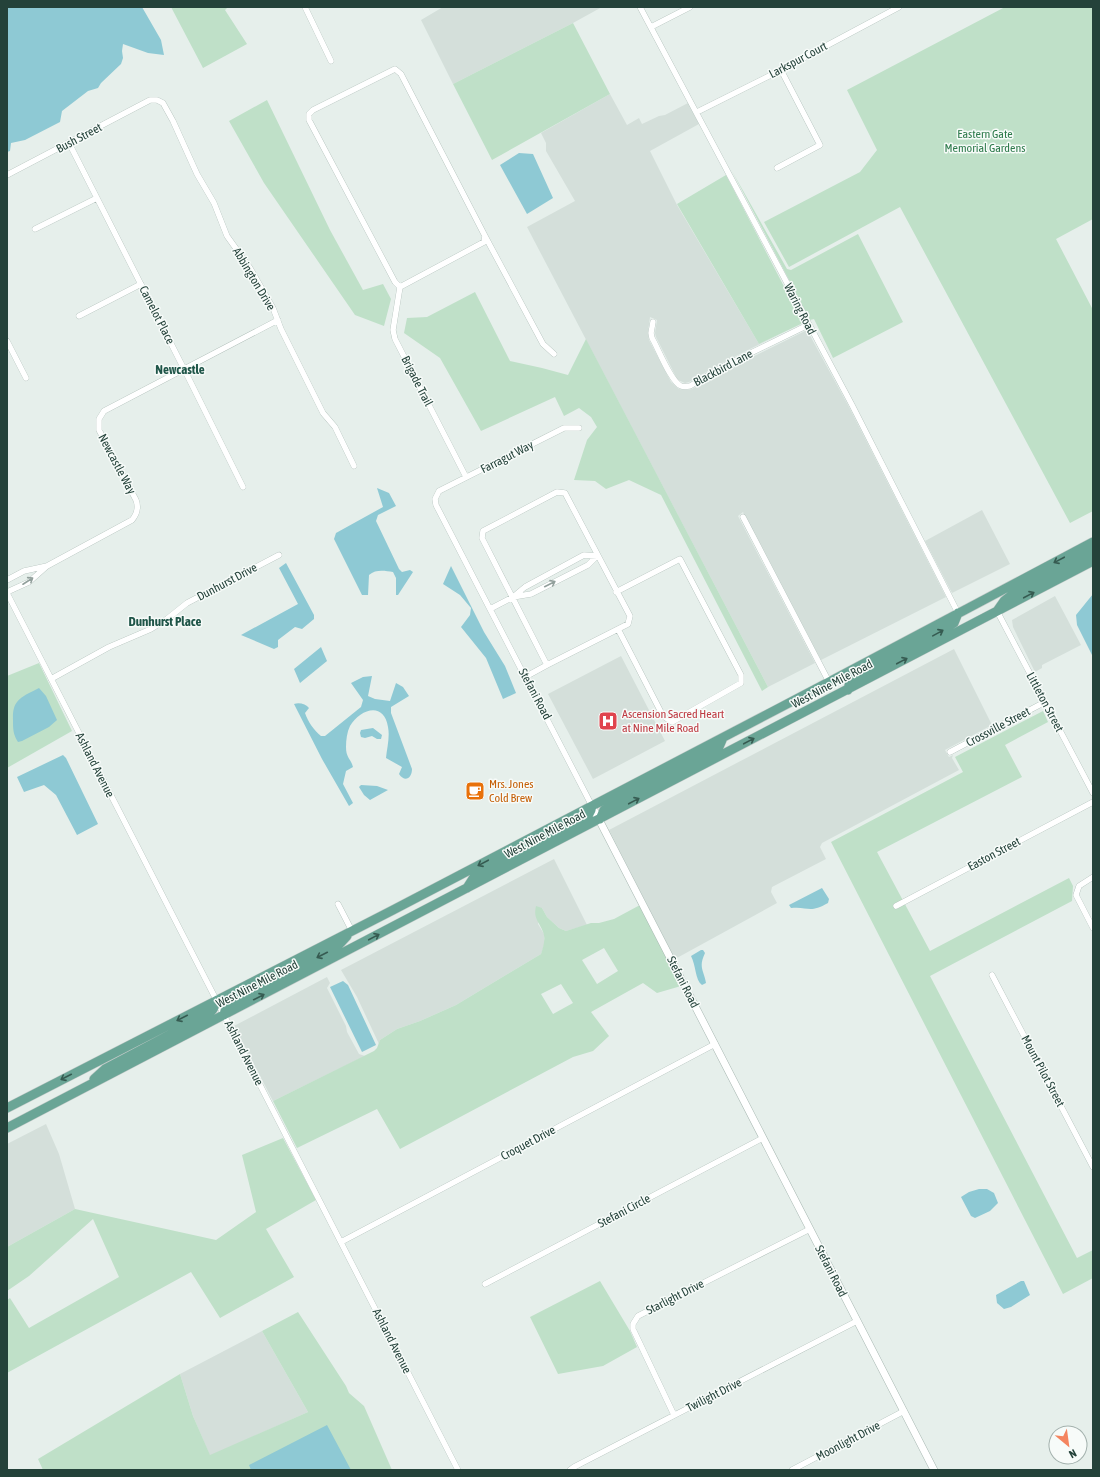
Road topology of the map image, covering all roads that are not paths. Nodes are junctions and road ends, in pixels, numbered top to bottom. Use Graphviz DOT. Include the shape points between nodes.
graph roads {
  1 [pos="305,7"];
  2 [pos="640,7"];
  3 [pos="690,7"];
  4 [pos="899,7"];
  5 [pos="651,27"];
  6 [pos="331,61"];
  7 [pos="781,70"];
  8 [pos="150,100"];
  9 [pos="697,112"];
  10 [pos="68,143"];
  11 [pos="777,168"];
  12 [pos="7,175"];
  13 [pos="97,198"];
  14 [pos="35,229"];
  15 [pos="485,236"];
  16 [pos="141,284"];
  17 [pos="400,287"];
  18 [pos="79,316"];
  19 [pos="278,320"];
  20 [pos="653,322"];
  21 [pos="808,325"];
  22 [pos="7,341"];
  23 [pos="554,354"];
  24 [pos="184,369"];
  25 [pos="26,378"];
  26 [pos="579,428"];
  27 [pos="354,466"];
  28 [pos="466,477"];
  29 [pos="243,487"];
  30 [pos="437,495"];
  31 [pos="742,517"];
  32 [pos="1093,542"];
  33 [pos="1093,552"];
  34 [pos="279,555"];
  35 [pos="597,556"];
  36 [pos="1093,561"];
  37 [pos="47,566"];
  38 [pos="7,580"];
  39 [pos="7,592"];
  40 [pos="616,592"];
  41 [pos="513,597"];
  42 [pos="490,609"];
  43 [pos="997,611"];
  44 [pos="958,613"];
  45 [pos="618,629"];
  46 [pos="547,666"];
  47 [pos="525,677"];
  48 [pos="51,679"];
  49 [pos="829,682"];
  50 [pos="848,690"];
  51 [pos="1045,702"];
  52 [pos="724,737"];
  53 [pos="950,752"];
  54 [pos="1093,793"];
  55 [pos="1093,802"];
  56 [pos="592,806"];
  57 [pos="600,819"];
  58 [pos="1093,877"];
  59 [pos="466,889"];
  60 [pos="338,904"];
  61 [pos="896,906"];
  62 [pos="1093,928"];
  63 [pos="352,931"];
  64 [pos="992,975"];
  65 [pos="217,1000"];
  66 [pos="224,1015"];
  67 [pos="715,1044"];
  68 [pos="86,1087"];
  69 [pos="7,1108"];
  70 [pos="7,1128"];
  71 [pos="763,1138"];
  72 [pos="1093,1167"];
  73 [pos="810,1229"];
  74 [pos="341,1242"];
  75 [pos="485,1284"];
  76 [pos="858,1321"];
  77 [pos="904,1411"];
  78 [pos="674,1415"];
  79 [pos="456,1469"];
  80 [pos="570,1470"];
  81 [pos="792,1470"];
  82 [pos="934,1470"];
  1 -- 6 [label="street"];
  2 -- 5 [label="street, Waring Road"];
  3 -- 5 [label="street"];
  4 -- 7 [label="street, Larkspur Court"];
  5 -- 9 [label="street, Waring Road"];
  7 -- 9 [label="street, Larkspur Court"];
  7 -- 11 [label="street" via="820,145"];
  8 -- 10 [label="street, Bush Street"];
  8 -- 19 [label="street, Abbington Drive" via="163,103 214,203 227,236 250,268"];
  9 -- 21 [label="street, Waring Road"];
  10 -- 12 [label="street, Bush Street"];
  10 -- 13 [label="street, Camelot Place"];
  13 -- 14 [label="street"];
  13 -- 16 [label="street, Camelot Place"];
  15 -- 17 [label="street" via="484,242"];
  15 -- 17 [label="street" via="401,74 395,69 313,110 309,120"];
  15 -- 23 [label="street" via="542,344"];
  16 -- 18 [label="street"];
  16 -- 24 [label="street, Camelot Place"];
  17 -- 28 [label="street, Brigade Trail" via="393,330 395,339"];
  19 -- 24 [label="street, Newcastle Way"];
  19 -- 27 [label="street, Abbington Drive" via="323,413 335,427"];
  20 -- 21 [label="street, Blackbird Lane" via="651,333 656,345 673,379 685,387"];
  21 -- 44 [label="street, Waring Road"];
  22 -- 25 [label="street"];
  24 -- 29 [label="street, Camelot Place"];
  24 -- 37 [label="street, Newcastle Way" via="107,409 99,419 99,430 136,500 135,516"];
  26 -- 28 [label="street, Farragut Way" via="564,428"];
  28 -- 30 [label="street, Farragut Way" via="439,491"];
  30 -- 42 [label="street, Stefani Road" via="436,504"];
  31 -- 49 [label="street"];
  32 -- 44 [label="main road, West Nine Mile Road, one-way"];
  33 -- 43 [label="main road" via="1014,592"];
  34 -- 48 [label="street, Dunhurst Drive" via="187,603 150,629 109,647"];
  35 -- 40 [label="street"];
  41 -- 35 [label="street, one-way" via="530,594 588,565"];
  35 -- 41 [label="street" via="584,554 525,587"];
  35 -- 41 [label="street" via="565,494 557,492 483,531 482,538"];
  43 -- 36 [label="main road, West Nine Mile Road, one-way"];
  37 -- 38 [label="street, Newcastle Way" via="24,571"];
  39 -- 37 [label="street, Newcastle Way, one-way" via="29,582"];
  39 -- 48 [label="street, Ashland Avenue"];
  40 -- 45 [label="street" via="630,616 628,624"];
  40 -- 45 [label="street" via="680,559 741,675 741,683 672,722 663,716"];
  41 -- 42 [label="street"];
  41 -- 46 [label="street"];
  42 -- 47 [label="street, Stefani Road"];
  50 -- 43 [label="main road, West Nine Mile Road, one-way"];
  43 -- 51 [label="street, Littleton Street"];
  44 -- 49 [label="main road, West Nine Mile Road"];
  50 -- 44 [label="main road, one-way" via="850,681 940,632 954,623"];
  45 -- 46 [label="street"];
  46 -- 47 [label="street"];
  47 -- 56 [label="street, Stefani Road"];
  48 -- 65 [label="street, Ashland Avenue"];
  49 -- 52 [label="main road, West Nine Mile Road"];
  57 -- 50 [label="main road, West Nine Mile Road, one-way"];
  51 -- 53 [label="street, Crossville Street"];
  51 -- 54 [label="street, Littleton Street"];
  52 -- 56 [label="main road, West Nine Mile Road"];
  52 -- 57 [label="main road" via="719,747 604,810"];
  55 -- 61 [label="street, Easton Street"];
  56 -- 57 [label="street, Stefani Road"];
  56 -- 59 [label="main road" via="592,812 582,821 474,877"];
  56 -- 63 [label="main road, West Nine Mile Road, one-way"];
  57 -- 59 [label="main road, West Nine Mile Road"];
  57 -- 67 [label="street, Stefani Road"];
  58 -- 62 [label="street" via="1078,886 1076,891"];
  66 -- 59 [label="main road, West Nine Mile Road, one-way"];
  60 -- 63 [label="street"];
  63 -- 65 [label="main road, West Nine Mile Road"];
  63 -- 66 [label="main road, one-way" via="336,948 226,1006"];
  64 -- 72 [label="street, Mount Pilot Street"];
  65 -- 66 [label="street, Ashland Avenue"];
  65 -- 68 [label="main road" via="212,1012 105,1069"];
  65 -- 69 [label="main road, West Nine Mile Road, one-way"];
  66 -- 68 [label="main road, West Nine Mile Road"];
  66 -- 74 [label="street, Ashland Avenue"];
  67 -- 71 [label="street, Stefani Road"];
  67 -- 74 [label="street, Croquet Drive"];
  68 -- 70 [label="main road, West Nine Mile Road"];
  71 -- 73 [label="street, Stefani Road"];
  71 -- 75 [label="street, Stefani Circle"];
  73 -- 76 [label="street, Stefani Road"];
  73 -- 78 [label="street, Starlight Drive" via="634,1320 633,1329"];
  74 -- 79 [label="street, Ashland Avenue"];
  76 -- 77 [label="street, Stefani Road"];
  76 -- 78 [label="street, Twilight Drive"];
  77 -- 81 [label="street, Moonlight Drive"];
  77 -- 82 [label="street, Stefani Road"];
  78 -- 80 [label="street, Twilight Drive"];
}
